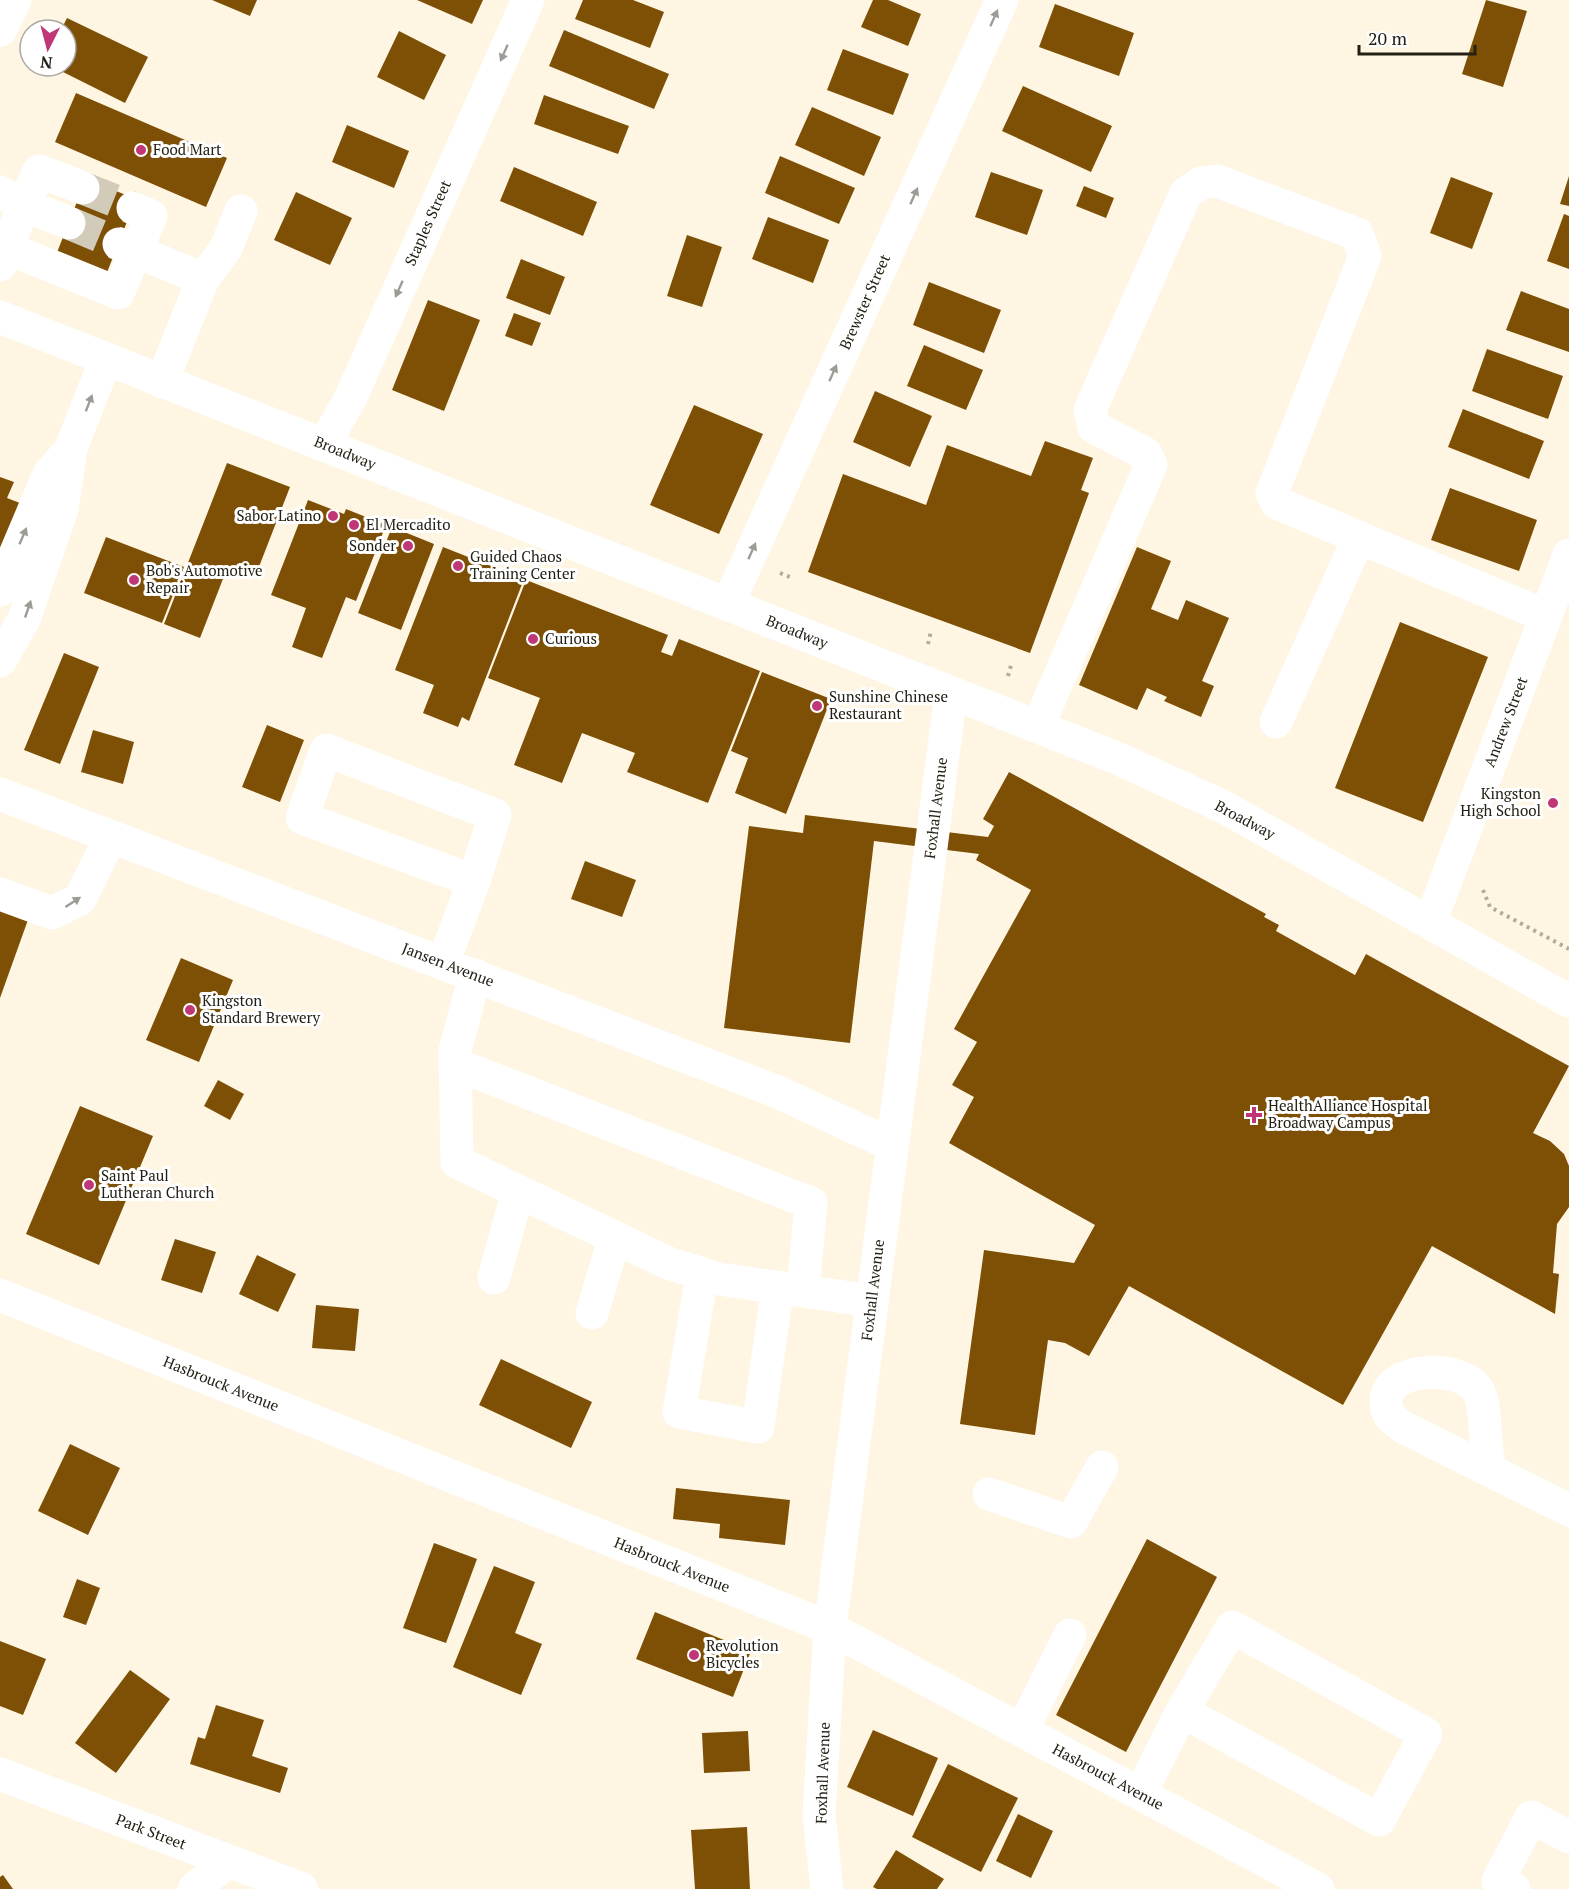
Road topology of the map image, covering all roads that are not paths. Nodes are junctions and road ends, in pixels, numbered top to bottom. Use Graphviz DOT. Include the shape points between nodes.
graph roads {
  1 [pos="15,0"];
  2 [pos="528,0"];
  3 [pos="1002,0"];
  4 [pos="0,30"];
  5 [pos="83,188"];
  6 [pos="12,198"];
  7 [pos="133,208"];
  8 [pos="241,211"];
  9 [pos="69,223"];
  10 [pos="128,247"];
  11 [pos="3,257"];
  12 [pos="203,279"];
  13 [pos="0,317"];
  14 [pos="106,359"];
  15 [pos="162,382"];
  16 [pos="324,444"];
  17 [pos="71,448"];
  18 [pos="1359,537"];
  19 [pos="1569,555"];
  20 [pos="0,590"];
  21 [pos="728,604"];
  22 [pos="1546,616"];
  23 [pos="0,660"];
  24 [pos="951,693"];
  25 [pos="1276,722"];
  26 [pos="1038,726"];
  27 [pos="0,794"];
  28 [pos="110,838"];
  29 [pos="474,881"];
  30 [pos="0,894"];
  31 [pos="1430,923"];
  32 [pos="443,963"];
  33 [pos="475,975"];
  34 [pos="1569,1001"];
  35 [pos="455,1064"];
  36 [pos="892,1145"];
  37 [pos="518,1191"];
  38 [pos="615,1237"];
  39 [pos="702,1274"];
  40 [pos="494,1278"];
  41 [pos="791,1289"];
  42 [pos="0,1295"];
  43 [pos="872,1301"];
  44 [pos="592,1313"];
  45 [pos="1102,1467"];
  46 [pos="1491,1471"];
  47 [pos="989,1494"];
  48 [pos="1569,1510"];
  49 [pos="830,1628"];
  50 [pos="1070,1635"];
  51 [pos="1182,1711"];
  52 [pos="1022,1730"];
  53 [pos="0,1774"];
  54 [pos="1140,1794"];
  55 [pos="1569,1837"];
  56 [pos="228,1861"];
  57 [pos="194,1889"];
  58 [pos="302,1889"];
  59 [pos="827,1889"];
  60 [pos="1318,1889"];
  61 [pos="1514,1889"];
  1 -- 4 [label="main road"];
  2 -- 16 [label="main road, Staples Street, one-way" via="351,397"];
  21 -- 3 [label="main road, Brewster Street, one-way"];
  5 -- 6 [label="main road" via="39,171"];
  6 -- 9 [label="main road"];
  6 -- 11 [label="main road"];
  7 -- 10 [label="main road" via="151,216"];
  8 -- 12 [label="main road" via="226,248"];
  10 -- 11 [label="main road" via="118,293"];
  10 -- 12 [label="main road"];
  12 -- 15 [label="main road"];
  13 -- 14 [label="main road, Broadway"];
  14 -- 15 [label="main road, Broadway"];
  17 -- 14 [label="main road, one-way"];
  15 -- 16 [label="main road, Broadway"];
  16 -- 21 [label="main road, Broadway"];
  20 -- 17 [label="main road, one-way" via="49,474"];
  23 -- 17 [label="main road, one-way" via="24,619 62,509"];
  18 -- 22 [label="main road"];
  18 -- 25 [label="main road"];
  18 -- 26 [label="main road" via="1277,503 1272,493 1365,256 1357,234 1217,181 1200,183 1186,193 1090,410 1094,427 1146,454 1151,465"];
  19 -- 22 [label="main road, Andrew Street"];
  21 -- 24 [label="main road, Broadway"];
  22 -- 31 [label="main road, Andrew Street"];
  24 -- 26 [label="main road, Broadway"];
  24 -- 36 [label="main road, Foxhall Avenue"];
  26 -- 31 [label="main road, Broadway" via="1222,806"];
  27 -- 28 [label="main road, Jansen Avenue"];
  30 -- 28 [label="main road, one-way" via="52,913 71,904 80,899"];
  28 -- 32 [label="main road, Jansen Avenue"];
  29 -- 29 [label="main road" via="495,815 326,750 302,818"];
  29 -- 32 [label="main road"];
  31 -- 34 [label="main road, Broadway"];
  32 -- 33 [label="main road, Jansen Avenue"];
  33 -- 35 [label="main road"];
  33 -- 36 [label="main road, Jansen Avenue" via="778,1092"];
  35 -- 37 [label="main road" via="458,1162"];
  35 -- 41 [label="main road" via="811,1203"];
  36 -- 43 [label="main road, Foxhall Avenue"];
  37 -- 38 [label="main road"];
  37 -- 40 [label="main road"];
  38 -- 39 [label="main road" via="668,1263"];
  38 -- 44 [label="main road"];
  39 -- 41 [label="main road"];
  39 -- 41 [label="main road" via="679,1412 758,1427"];
  41 -- 43 [label="main road"];
  42 -- 49 [label="main road, Hasbrouck Avenue"];
  43 -- 49 [label="main road, Foxhall Avenue"];
  45 -- 47 [label="main road" via="1071,1522"];
  46 -- 48 [label="main road"];
  49 -- 52 [label="main road, Hasbrouck Avenue"];
  49 -- 59 [label="main road, Foxhall Avenue" via="819,1815"];
  50 -- 52 [label="main road"];
  51 -- 51 [label="main road" via="1379,1820 1426,1734 1232,1626"];
  51 -- 54 [label="main road"];
  52 -- 54 [label="main road, Hasbrouck Avenue"];
  53 -- 56 [label="main road, Park Street"];
  54 -- 60 [label="main road, Hasbrouck Avenue"];
  55 -- 61 [label="main road" via="1531,1817 1498,1881"];
  56 -- 57 [label="main road"];
  56 -- 58 [label="main road, Park Street"];
}
